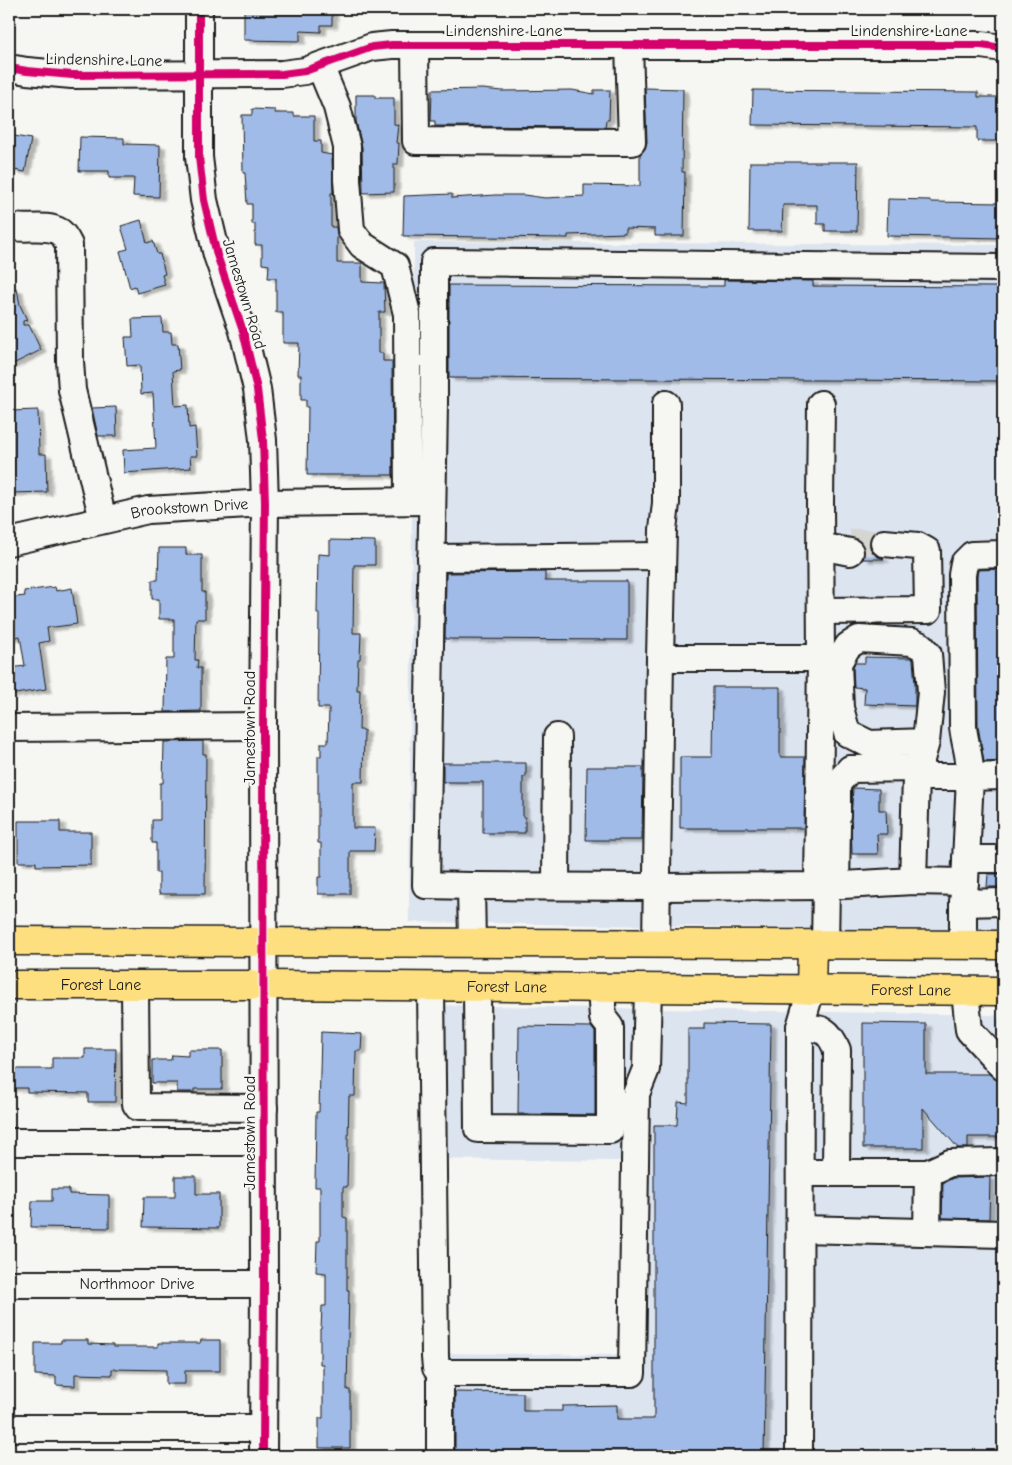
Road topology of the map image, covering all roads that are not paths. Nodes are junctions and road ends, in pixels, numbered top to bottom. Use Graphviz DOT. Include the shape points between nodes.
graph roads {
  1 [pos="199,9"];
  2 [pos="415,45"];
  3 [pos="629,45"];
  4 [pos="1003,48"];
  5 [pos="320,66"];
  6 [pos="9,68"];
  7 [pos="198,76"];
  8 [pos="9,226"];
  9 [pos="1003,268"];
  10 [pos="666,404"];
  11 [pos="821,404"];
  12 [pos="420,501"];
  13 [pos="265,503"];
  14 [pos="103,520"];
  15 [pos="9,542"];
  16 [pos="820,546"];
  17 [pos="850,547"];
  18 [pos="884,547"];
  19 [pos="1003,554"];
  20 [pos="662,556"];
  21 [pos="431,558"];
  22 [pos="821,611"];
  23 [pos="660,658"];
  24 [pos="821,658"];
  25 [pos="263,726"];
  26 [pos="9,728"];
  27 [pos="557,737"];
  28 [pos="926,742"];
  29 [pos="918,772"];
  30 [pos="1003,776"];
  31 [pos="970,777"];
  32 [pos="1003,859"];
  33 [pos="913,881"];
  34 [pos="965,881"];
  35 [pos="470,886"];
  36 [pos="556,886"];
  37 [pos="827,886"];
  38 [pos="657,887"];
  39 [pos="1003,902"];
  40 [pos="9,941"];
  41 [pos="264,942"];
  42 [pos="472,943"];
  43 [pos="656,944"];
  44 [pos="819,945"];
  45 [pos="963,945"];
  46 [pos="1003,945"];
  47 [pos="9,985"];
  48 [pos="135,985"];
  49 [pos="264,985"];
  50 [pos="431,987"];
  51 [pos="475,987"];
  52 [pos="601,988"];
  53 [pos="648,988"];
  54 [pos="811,990"];
  55 [pos="965,991"];
  56 [pos="1003,991"];
  57 [pos="810,1028"];
  58 [pos="1003,1067"];
  59 [pos="264,1108"];
  60 [pos="9,1142"];
  61 [pos="264,1142"];
  62 [pos="1003,1162"];
  63 [pos="836,1172"];
  64 [pos="800,1173"];
  65 [pos="928,1173"];
  66 [pos="800,1230"];
  67 [pos="927,1232"];
  68 [pos="1003,1234"];
  69 [pos="9,1284"];
  70 [pos="264,1284"];
  71 [pos="440,1373"];
  72 [pos="9,1428"];
  73 [pos="263,1428"];
  74 [pos="263,1456"];
  75 [pos="440,1456"];
  76 [pos="799,1456"];
  1 -- 7 [label="street, Jamestown Road"];
  2 -- 3 [label="street, Lindenshire Lane"];
  2 -- 3 [label="street" via="416,141 632,142"];
  2 -- 5 [label="street, Lindenshire Lane" via="372,47"];
  3 -- 4 [label="street, Lindenshire Lane" via="981,45"];
  5 -- 7 [label="street, Lindenshire Lane" via="282,74"];
  5 -- 12 [label="street" via="337,106 347,147 351,230 362,245 395,266 407,314"];
  6 -- 7 [label="street, Lindenshire Lane" via="72,75"];
  7 -- 13 [label="street, Jamestown Road" via="199,157 204,200 217,255 243,331 256,389 263,440"];
  8 -- 14 [label="street" via="49,228 61,233 69,245 72,390"];
  9 -- 12 [label="street" via="434,262"];
  10 -- 20 [label="street" via="666,503"];
  11 -- 16 [label="street"];
  12 -- 13 [label="street, Brookstown Drive"];
  12 -- 21 [label="street"];
  13 -- 14 [label="street, Brookstown Drive" via="148,510"];
  13 -- 25 [label="street, Jamestown Road"];
  14 -- 15 [label="street, Brookstown Drive"];
  16 -- 17 [label="street"];
  16 -- 22 [label="street"];
  18 -- 22 [label="street" via="918,546 927,552 928,610"];
  19 -- 31 [label="street" via="972,555 964,563 962,575 963,727"];
  20 -- 21 [label="street"];
  20 -- 23 [label="street"];
  21 -- 35 [label="street" via="426,885"];
  22 -- 24 [label="street"];
  23 -- 24 [label="street"];
  23 -- 38 [label="street"];
  24 -- 37 [label="street"];
  25 -- 26 [label="street"];
  25 -- 41 [label="street, Jamestown Road"];
  27 -- 36 [label="street"];
  28 -- 28 [label="street" via="869,744 848,733 840,708 838,663 848,646 859,639 912,642 928,654 931,692"];
  28 -- 29 [label="street"];
  29 -- 31 [label="street"];
  29 -- 33 [label="street"];
  29 -- 37 [label="street" via="850,769 837,784 837,820"];
  30 -- 31 [label="street"];
  31 -- 34 [label="street"];
  32 -- 34 [label="street"];
  33 -- 34 [label="street"];
  33 -- 37 [label="street"];
  34 -- 39 [label="street"];
  34 -- 45 [label="street"];
  35 -- 36 [label="street"];
  35 -- 42 [label="street"];
  36 -- 38 [label="street"];
  37 -- 38 [label="street"];
  37 -- 44 [label="street"];
  38 -- 43 [label="street"];
  40 -- 41 [label="main road"];
  41 -- 42 [label="main road"];
  41 -- 49 [label="street, Jamestown Road"];
  42 -- 43 [label="main road"];
  42 -- 51 [label="main road"];
  43 -- 44 [label="main road"];
  44 -- 45 [label="main road"];
  44 -- 54 [label="main road"];
  45 -- 46 [label="main road"];
  47 -- 48 [label="main road, Forest Lane"];
  48 -- 49 [label="main road, Forest Lane"];
  48 -- 59 [label="street" via="138,1106"];
  49 -- 50 [label="main road, Forest Lane"];
  49 -- 59 [label="street, Jamestown Road"];
  50 -- 51 [label="main road, Forest Lane"];
  50 -- 71 [label="street" via="435,1357"];
  51 -- 52 [label="main road, Forest Lane"];
  51 -- 52 [label="street" via="478,1129 610,1130 610,1027 602,1018"];
  52 -- 53 [label="main road, Forest Lane"];
  53 -- 54 [label="main road, Forest Lane"];
  53 -- 71 [label="street" via="646,1069 636,1094 632,1373"];
  54 -- 55 [label="main road, Forest Lane"];
  54 -- 57 [label="street"];
  55 -- 56 [label="main road, Forest Lane"];
  55 -- 58 [label="street" via="969,1030"];
  57 -- 63 [label="street" via="832,1036 837,1050"];
  57 -- 64 [label="street"];
  59 -- 61 [label="street, Jamestown Road"];
  60 -- 61 [label="street"];
  61 -- 70 [label="street, Jamestown Road"];
  62 -- 65 [label="street" via="950,1163"];
  63 -- 64 [label="street"];
  63 -- 65 [label="street"];
  64 -- 66 [label="street"];
  65 -- 67 [label="street"];
  66 -- 67 [label="street"];
  66 -- 76 [label="street"];
  67 -- 68 [label="street"];
  69 -- 70 [label="street, Northmoor Drive"];
  70 -- 73 [label="street, Jamestown Road"];
  71 -- 75 [label="street"];
  72 -- 73 [label="street"];
  73 -- 74 [label="street, Jamestown Road"];
}
